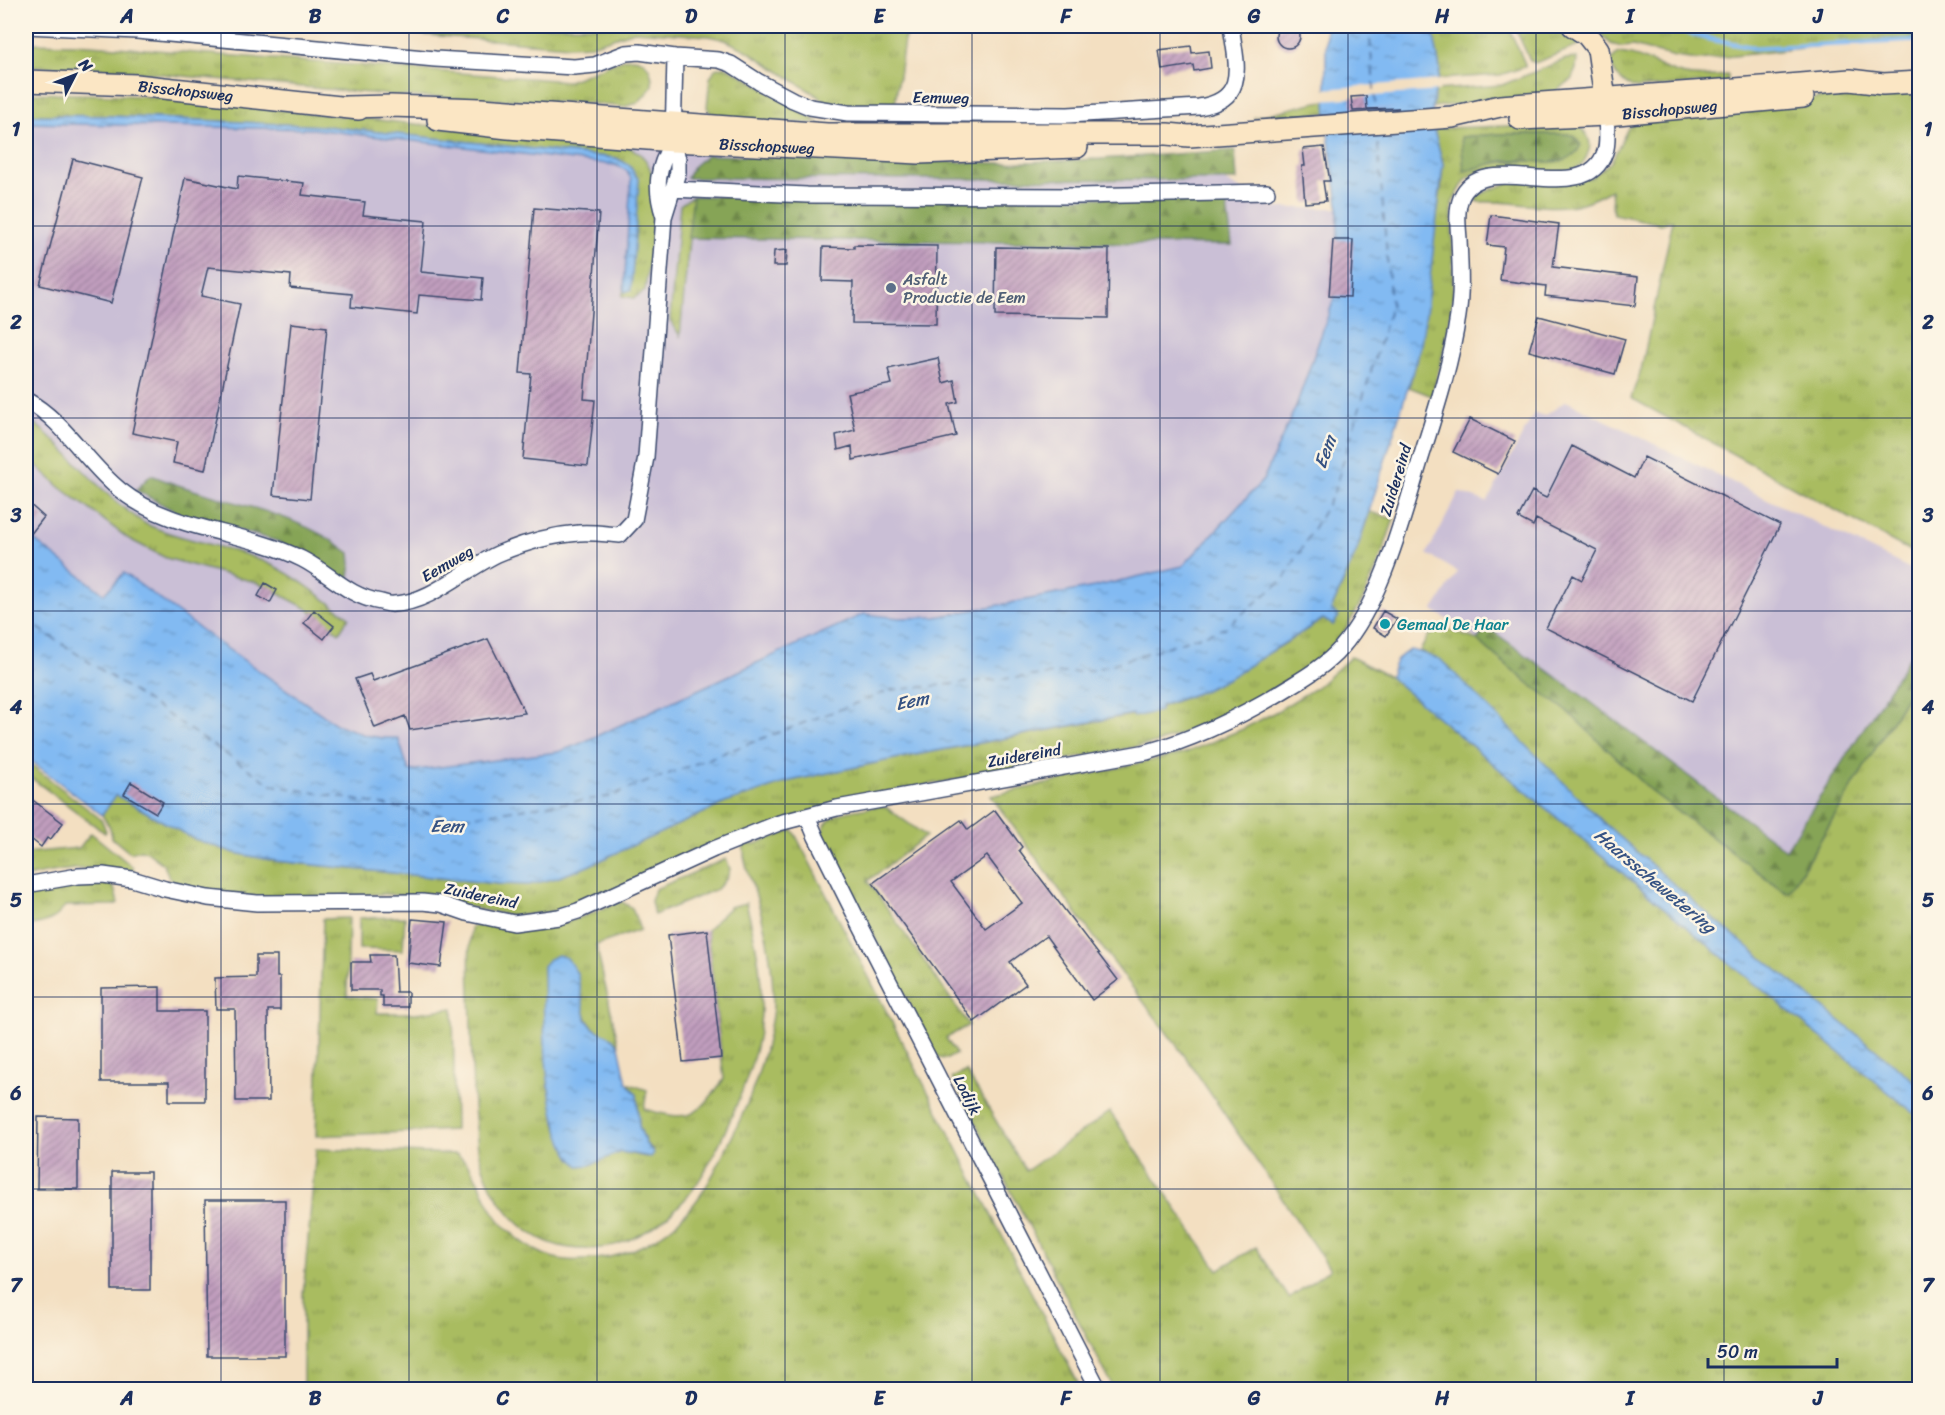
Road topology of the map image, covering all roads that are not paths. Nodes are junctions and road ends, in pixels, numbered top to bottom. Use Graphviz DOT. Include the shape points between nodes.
graph roads {
  1 [pos="26,26"];
  2 [pos="1230,26"];
  3 [pos="1573,26"];
  4 [pos="675,57"];
  5 [pos="26,81"];
  6 [pos="1920,82"];
  7 [pos="1605,107"];
  8 [pos="673,132"];
  9 [pos="673,189"];
  10 [pos="1267,192"];
  11 [pos="664,217"];
  12 [pos="26,400"];
  13 [pos="807,816"];
  14 [pos="26,885"];
  15 [pos="1099,1389"];
  1 -- 4 [label="street" via="137,31 435,59 574,67 595,65 626,53"];
  2 -- 4 [label="street, Eemweg" via="1236,79 1224,100 1199,107 1080,115 828,111 779,94 731,64"];
  3 -- 7 [label="main road" via="1598,48"];
  4 -- 8 [label="street, Eemweg"];
  5 -- 8 [label="main road, Bisschopsweg" via="136,85 346,106 481,109"];
  6 -- 7 [label="main road, Bisschopsweg" via="1883,84 1850,80"];
  7 -- 8 [label="main road, Bisschopsweg" via="1500,106 1454,116 1189,136 1167,143 919,153"];
  7 -- 13 [label="street, Zuidereind" via="1605,152 1594,168 1573,178 1483,178 1461,199 1461,296 1444,384 1382,575 1355,629 1330,659 1257,706 1188,739 1159,748"];
  8 -- 9 [label="street, Eemweg" via="678,172"];
  8 -- 11 [label="street, Eemweg" via="660,164 658,199"];
  9 -- 10 [label="street" via="807,195"];
  9 -- 11 [label="street, Eemweg"];
  11 -- 12 [label="street, Eemweg" via="646,457 634,520 620,535 580,532 540,539 499,553 427,596 394,604 364,599 303,560 148,508 121,491 58,424"];
  13 -- 14 [label="street, Zuidereind" via="743,836 578,911 531,922 502,921 422,902 232,901 103,875"];
  13 -- 15 [label="street, Lodijk"];
}
